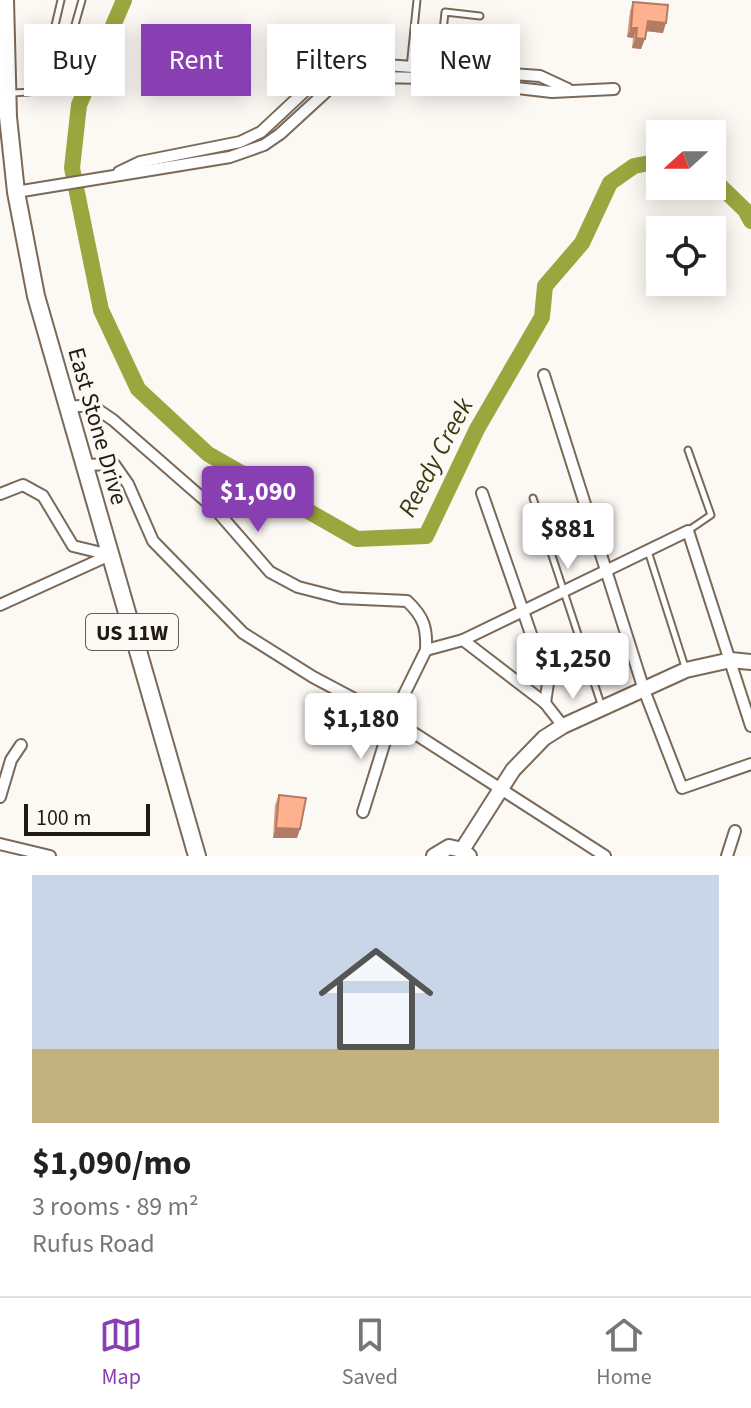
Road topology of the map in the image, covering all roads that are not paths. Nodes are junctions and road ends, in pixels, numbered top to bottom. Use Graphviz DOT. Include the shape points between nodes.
graph roads {
  1 [pos="5,0"];
  2 [pos="64,0"];
  3 [pos="82,0"];
  4 [pos="417,0"];
  5 [pos="480,16"];
  6 [pos="58,24"];
  7 [pos="73,24"];
  8 [pos="444,24"];
  9 [pos="410,72"];
  10 [pos="520,76"];
  11 [pos="614,89"];
  12 [pos="24,92"];
  13 [pos="7,93"];
  14 [pos="16,192"];
  15 [pos="544,375"];
  16 [pos="68,407"];
  17 [pos="688,450"];
  18 [pos="84,465"];
  19 [pos="482,493"];
  20 [pos="0,494"];
  21 [pos="533,498"];
  22 [pos="688,531"];
  23 [pos="648,551"];
  24 [pos="110,555"];
  25 [pos="608,572"];
  26 [pos="564,592"];
  27 [pos="0,605"];
  28 [pos="522,610"];
  29 [pos="463,640"];
  30 [pos="426,650"];
  31 [pos="731,660"];
  32 [pos="751,662"];
  33 [pos="686,670"];
  34 [pos="644,690"];
  35 [pos="545,703"];
  36 [pos="603,708"];
  37 [pos="392,719"];
  38 [pos="563,726"];
  39 [pos="751,726"];
  40 [pos="21,745"];
  41 [pos="751,764"];
  42 [pos="501,788"];
  43 [pos="0,797"];
  44 [pos="363,812"];
  45 [pos="735,831"];
  46 [pos="0,844"];
  47 [pos="466,853"];
  48 [pos="50,856"];
  49 [pos="197,856"];
  50 [pos="434,856"];
  51 [pos="605,856"];
  52 [pos="727,856"];
  1 -- 13 [label="highway, East Stone Drive / US 11W"];
  2 -- 6 [label="lane"];
  3 -- 7 [label="lane"];
  4 -- 9 [label="lane"];
  5 -- 8 [label="lane" via="445,12"];
  9 -- 14 [label="street" via="356,66 307,89 261,132 240,142 140,162 108,177"];
  10 -- 11 [label="street" via="540,76 588,92"];
  12 -- 13 [label="lane"];
  13 -- 14 [label="highway, East Stone Drive / US 11W"];
  14 -- 16 [label="highway, East Stone Drive / US 11W" via="36,296"];
  15 -- 25 [label="street"];
  16 -- 18 [label="highway, East Stone Drive / US 11W"];
  16 -- 30 [label="street" via="91,405 113,420 216,510 270,572 298,587 341,598 407,601 427,628"];
  17 -- 22 [label="lane" via="711,515"];
  18 -- 24 [label="highway, East Stone Drive / US 11W"];
  18 -- 37 [label="street" via="114,464 153,541 243,633"];
  19 -- 28 [label="street"];
  20 -- 24 [label="street" via="23,485 43,496 73,546"];
  21 -- 26 [label="lane"];
  22 -- 23 [label="street"];
  22 -- 31 [label="street"];
  23 -- 25 [label="street"];
  23 -- 33 [label="lane"];
  24 -- 27 [label="street"];
  24 -- 49 [label="highway, East Stone Drive / US 11W"];
  25 -- 26 [label="street"];
  25 -- 34 [label="street"];
  26 -- 28 [label="street"];
  26 -- 36 [label="lane"];
  28 -- 29 [label="street"];
  28 -- 35 [label="street" via="548,683"];
  29 -- 30 [label="street"];
  29 -- 35 [label="street"];
  30 -- 37 [label="street"];
  31 -- 32 [label="main road"];
  31 -- 33 [label="main road"];
  31 -- 39 [label="street"];
  33 -- 34 [label="main road"];
  34 -- 36 [label="main road"];
  34 -- 41 [label="street" via="682,788"];
  35 -- 38 [label="street"];
  36 -- 38 [label="main road"];
  37 -- 42 [label="street"];
  37 -- 44 [label="street"];
  38 -- 42 [label="main road" via="527,753"];
  40 -- 43 [label="street"];
  42 -- 47 [label="main road"];
  42 -- 51 [label="street"];
  45 -- 52 [label="street"];
  46 -- 48 [label="street"];
  47 -- 50 [label="main road" via="449,847"];
}
